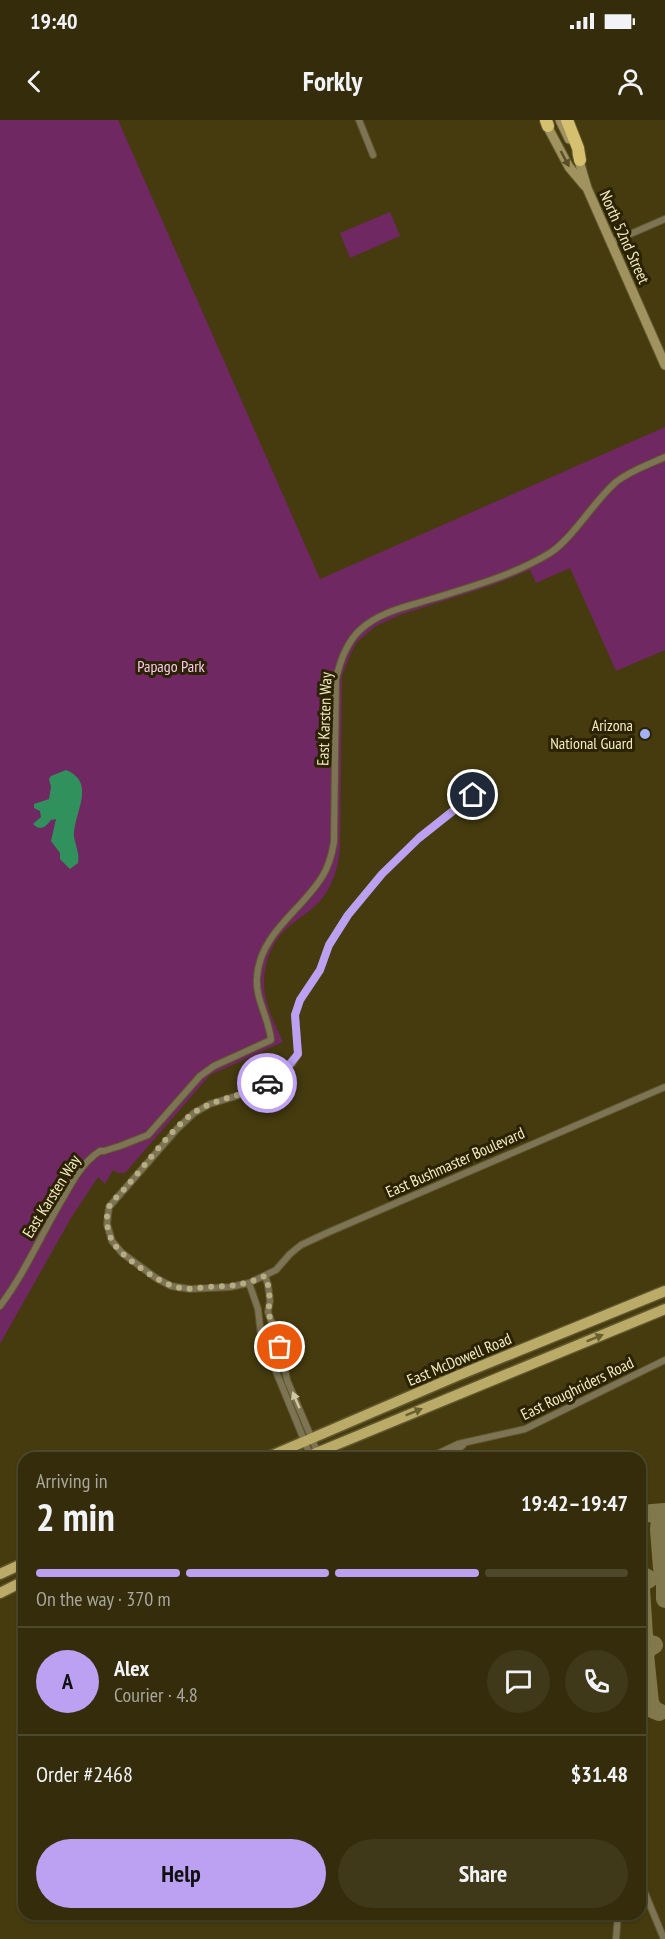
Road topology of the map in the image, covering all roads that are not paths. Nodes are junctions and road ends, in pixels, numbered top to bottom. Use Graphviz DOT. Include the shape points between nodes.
graph roads {
  1 [pos="358,120"];
  2 [pos="560,120"];
  3 [pos="567,120"];
  4 [pos="546,122"];
  5 [pos="373,155"];
  6 [pos="580,160"];
  7 [pos="587,188"];
  8 [pos="665,219"];
  9 [pos="612,242"];
  10 [pos="665,365"];
  11 [pos="665,457"];
  12 [pos="473,795"];
  13 [pos="665,1087"];
  14 [pos="265,1276"];
  15 [pos="249,1284"];
  16 [pos="665,1291"];
  17 [pos="0,1306"];
  18 [pos="665,1309"];
  19 [pos="665,1360"];
  20 [pos="308,1440"];
  21 [pos="464,1444"];
  22 [pos="280,1452"];
  23 [pos="312,1452"];
  24 [pos="323,1452"];
  25 [pos="441,1452"];
  26 [pos="455,1452"];
  27 [pos="18,1566"];
  28 [pos="0,1574"];
  29 [pos="18,1584"];
  30 [pos="0,1593"];
  31 [pos="646,1896"];
  32 [pos="618,1920"];
  33 [pos="616,1939"];
  34 [pos="664,1939"];
  1 -- 5 [label="street"];
  2 -- 6 [label="main road, North 52nd Street"];
  3 -- 6 [label="highway"];
  4 -- 7 [label="main road, North 52nd Street, one-way" via="569,167"];
  6 -- 7 [label="main road, North 52nd Street"];
  7 -- 9 [label="main road, North 52nd Street"];
  8 -- 9 [label="street"];
  9 -- 10 [label="main road, North 52nd Street"];
  11 -- 17 [label="street, East Karsten Way" via="617,482 545,556 495,578 389,612 361,629 349,643 336,679 334,842 330,860 318,884 269,941 257,976 257,992 271,1040 200,1076 148,1135 92,1156 70,1186"];
  12 -- 15 [label="street, East Bushmaster Boulevard" via="419,838 348,915 300,1000 295,1015 298,1054 291,1064 256,1090 194,1113 110,1207 107,1224 112,1241 156,1278 190,1289"];
  13 -- 14 [label="street, East Bushmaster Boulevard" via="301,1245"];
  14 -- 15 [label="street, East Bushmaster Boulevard"];
  20 -- 14 [label="street, one-way" via="270,1324"];
  15 -- 20 [label="street" via="258,1309 261,1335"];
  16 -- 20 [label="main road, East McDowell Road"];
  24 -- 18 [label="main road, East McDowell Road, one-way"];
  19 -- 21 [label="street, East Roughriders Road" via="525,1429"];
  20 -- 22 [label="main road, East McDowell Road"];
  20 -- 23 [label="street"];
  21 -- 25 [label="street, East Roughriders Road"];
  21 -- 26 [label="street"];
  27 -- 28 [label="main road"];
  29 -- 30 [label="main road"];
  31 -- 34 [label="street"];
  32 -- 33 [label="street"];
}
